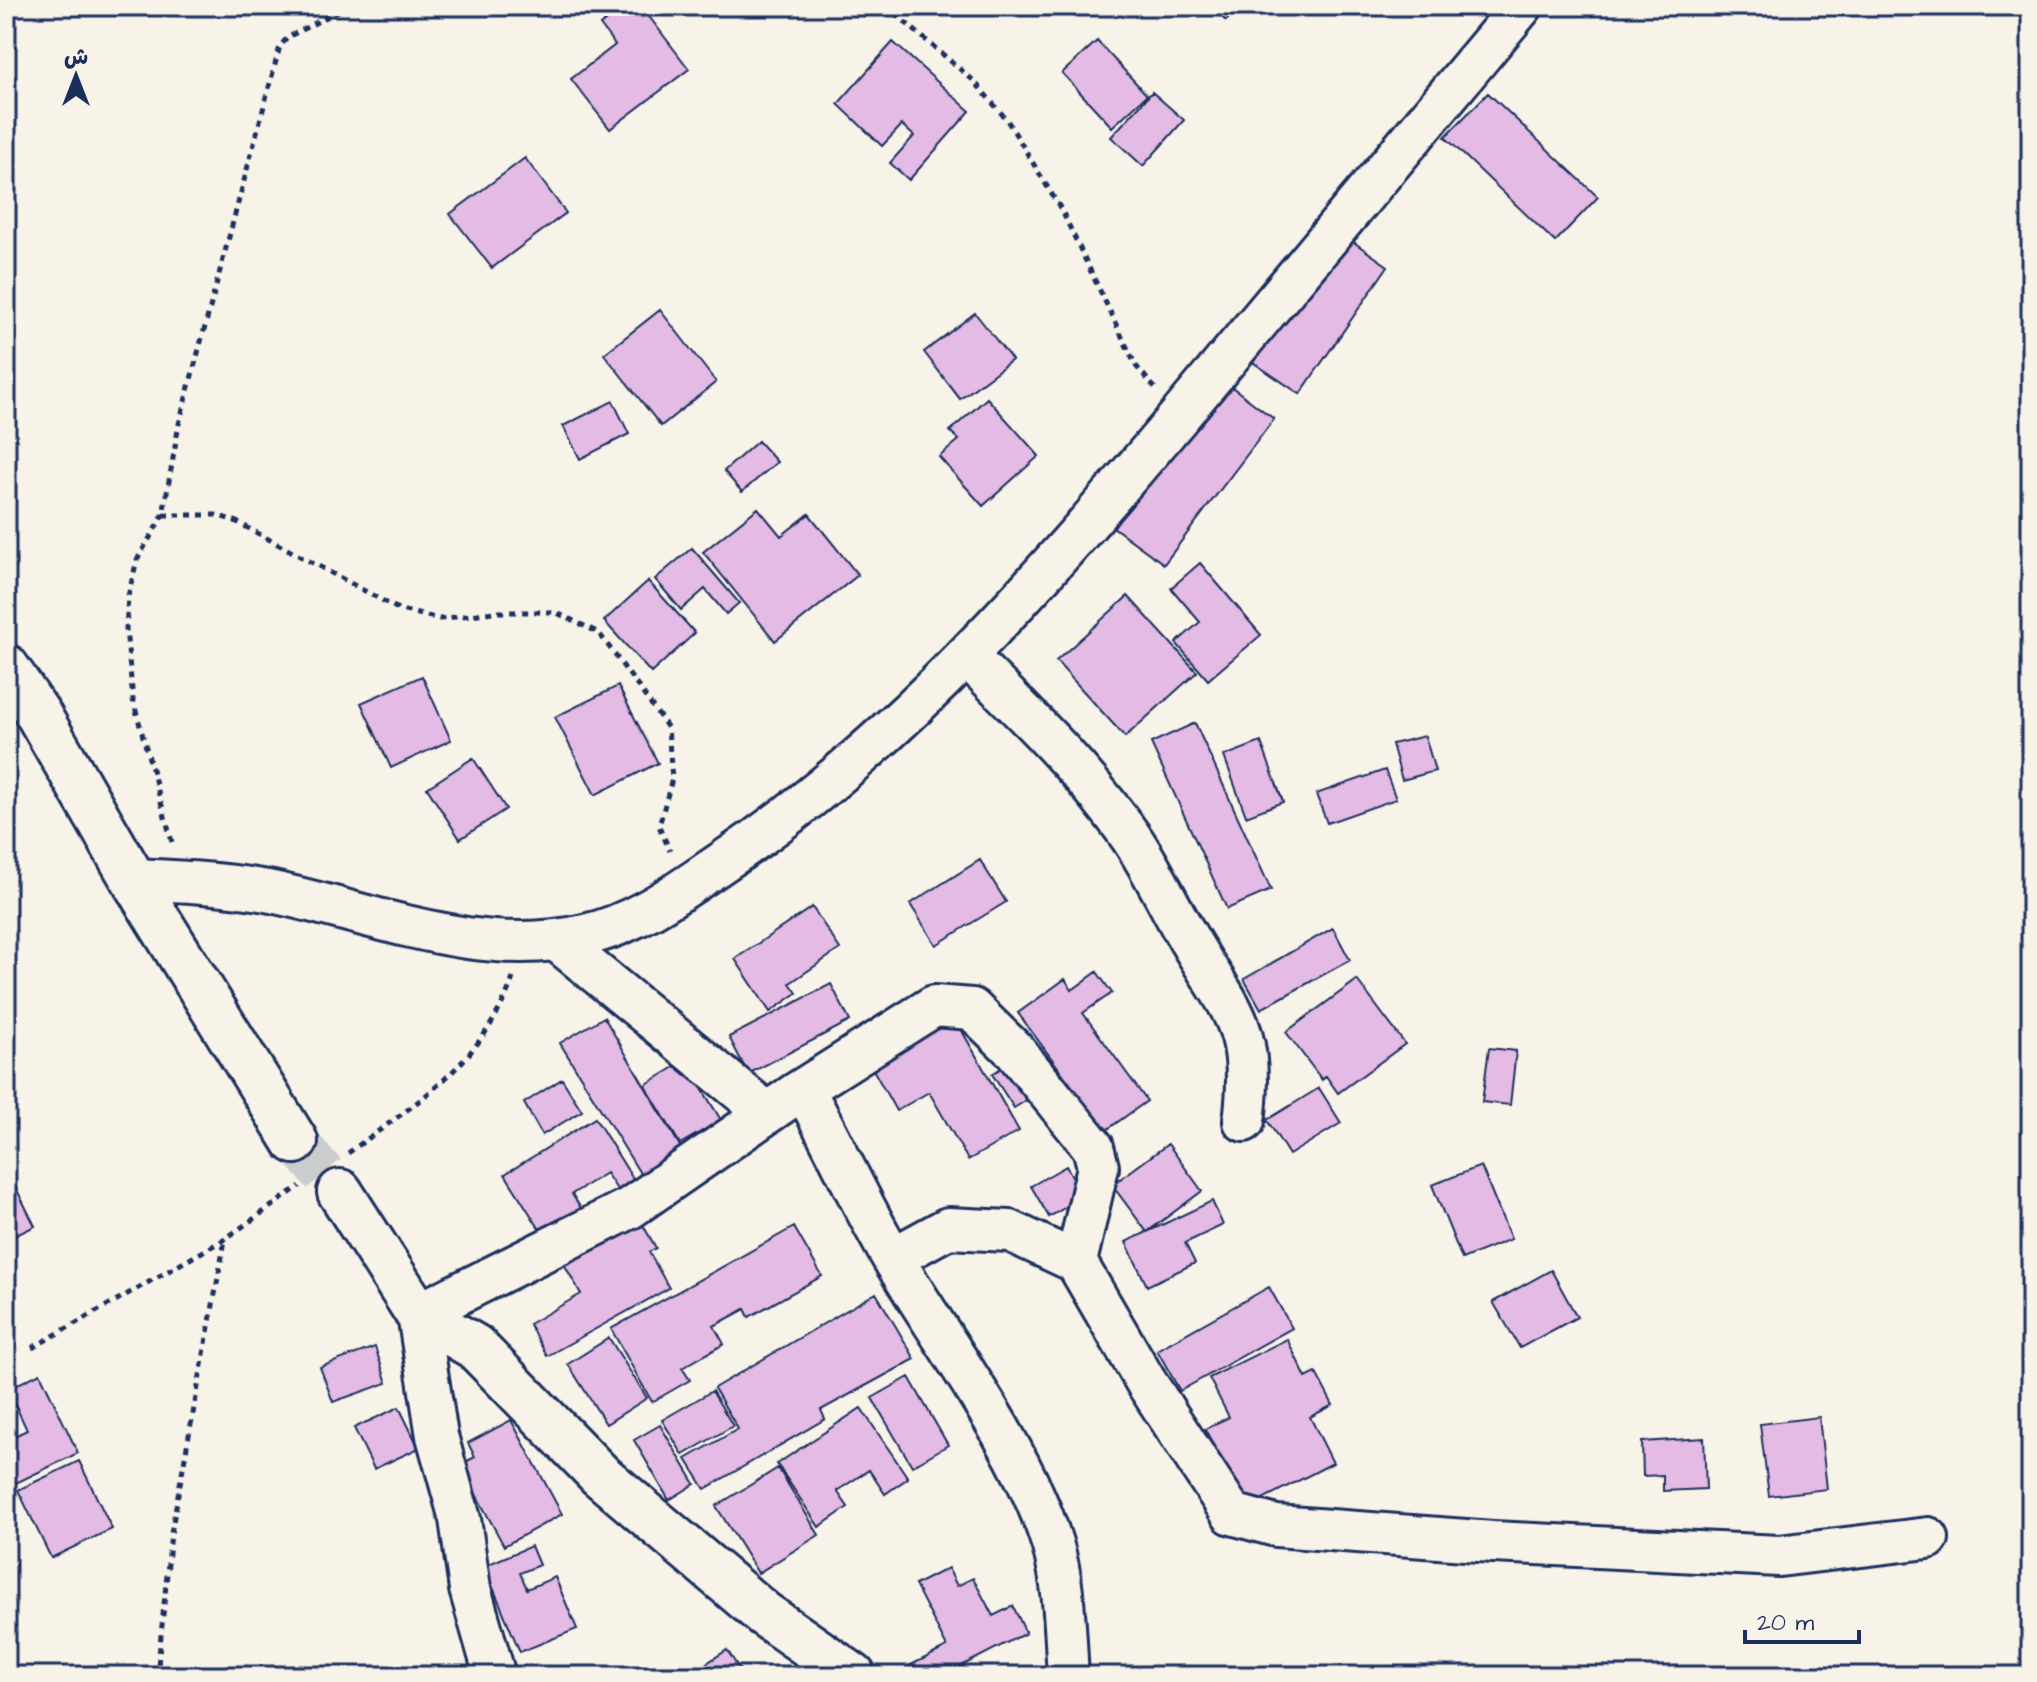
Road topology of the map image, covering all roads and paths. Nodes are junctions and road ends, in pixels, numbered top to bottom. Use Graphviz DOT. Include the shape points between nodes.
graph roads {
  1 [pos="348,6"];
  2 [pos="886,6"];
  3 [pos="1522,6"];
  4 [pos="1179,417"];
  5 [pos="163,515"];
  6 [pos="967,656"];
  7 [pos="6,667"];
  8 [pos="133,879"];
  9 [pos="183,881"];
  10 [pos="693,882"];
  11 [pos="556,940"];
  12 [pos="804,1090"];
  13 [pos="767,1113"];
  14 [pos="1244,1121"];
  15 [pos="295,1141"];
  16 [pos="340,1192"];
  17 [pos="225,1239"];
  18 [pos="893,1258"];
  19 [pos="1076,1262"];
  20 [pos="418,1314"];
  21 [pos="1928,1538"];
  22 [pos="157,1676"];
  23 [pos="495,1676"];
  24 [pos="853,1676"];
  25 [pos="1068,1676"];
  1 -- 5 [label="path" via="280,46 179,424"];
  2 -- 4 [label="path" via="974,81 1007,120 1062,211 1136,366"];
  3 -- 4 [label="street"];
  4 -- 6 [label="street"];
  5 -- 9 [label="path" via="137,560 126,629 133,700"];
  5 -- 10 [label="path" via="216,515 235,521 400,610 440,619 555,612 599,633 668,728 672,779 659,826"];
  6 -- 10 [label="street" via="822,789"];
  6 -- 14 [label="street" via="1099,794 1132,837 1223,989 1245,1045"];
  7 -- 8 [label="street"];
  8 -- 9 [label="street"];
  8 -- 15 [label="street"];
  9 -- 11 [label="street" via="268,891 483,940"];
  10 -- 11 [label="street" via="618,924"];
  11 -- 13 [label="street"];
  12 -- 13 [label="street"];
  12 -- 18 [label="street"];
  12 -- 19 [label="street" via="934,1006 972,1009 1014,1050 1093,1147 1098,1167"];
  13 -- 20 [label="street" via="630,1208"];
  16 -- 20 [label="street"];
  17 -- 22 [label="path" via="171,1533"];
  18 -- 19 [label="street" via="948,1228 1010,1231"];
  18 -- 25 [label="street" via="990,1417 1052,1543"];
  19 -- 21 [label="street" via="1232,1514 1276,1526 1779,1556"];
  20 -- 23 [label="street" via="437,1436"];
  20 -- 24 [label="street" via="475,1347 600,1475 764,1614"];
}
